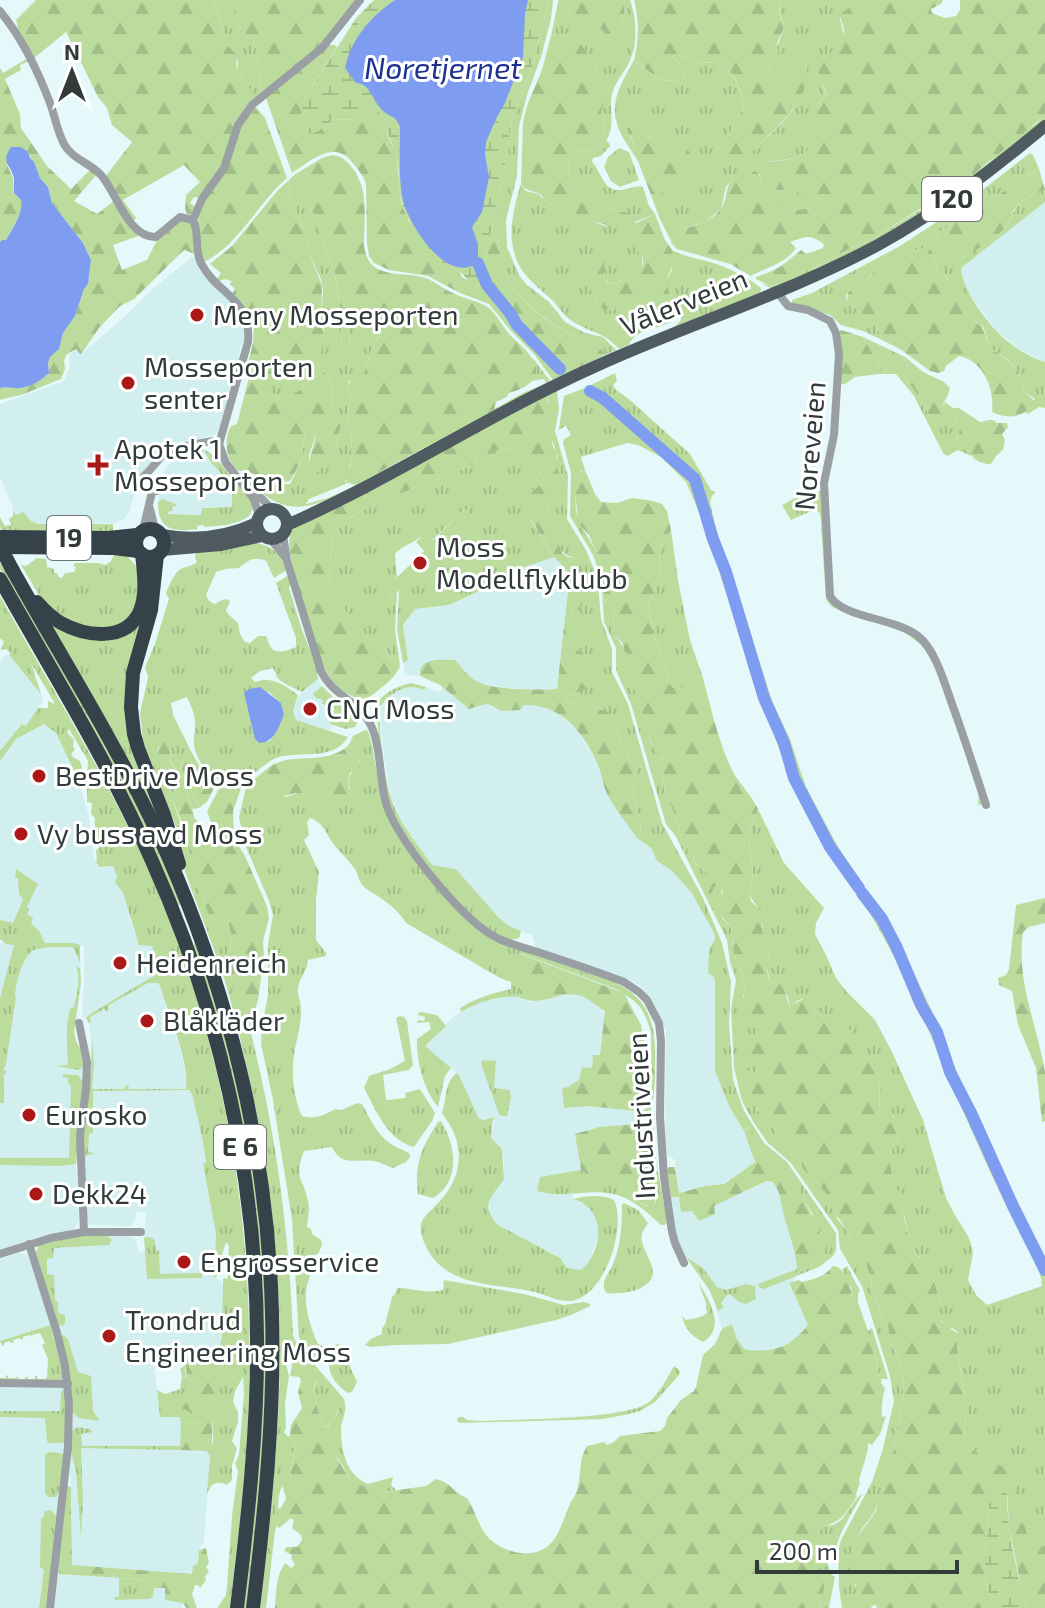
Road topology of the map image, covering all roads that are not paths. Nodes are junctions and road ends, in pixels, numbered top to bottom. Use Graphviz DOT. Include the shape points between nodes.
graph roads {
  1 [pos="360,0"];
  2 [pos="0,11"];
  3 [pos="1045,126"];
  4 [pos="193,220"];
  5 [pos="778,293"];
  6 [pos="219,444"];
  7 [pos="144,476"];
  8 [pos="243,483"];
  9 [pos="168,488"];
  10 [pos="329,504"];
  11 [pos="276,510"];
  12 [pos="270,529"];
  13 [pos="149,532"];
  14 [pos="0,537"];
  15 [pos="0,547"];
  16 [pos="150,553"];
  17 [pos="16,575"];
  18 [pos="0,579"];
  19 [pos="986,805"];
  20 [pos="189,907"];
  21 [pos="79,1023"];
  22 [pos="84,1232"];
  23 [pos="141,1232"];
  24 [pos="29,1244"];
  25 [pos="0,1254"];
  26 [pos="684,1263"];
  27 [pos="0,1383"];
  28 [pos="68,1384"];
  29 [pos="50,1608"];
  30 [pos="237,1608"];
  31 [pos="253,1608"];
  1 -- 4 [label="street" via="322,48 245,115 224,168"];
  2 -- 4 [label="street" via="36,68 65,145 101,175 134,225 153,237 177,219"];
  3 -- 5 [label="main road, Vålerveien / 120" via="928,215"];
  4 -- 6 [label="street" via="200,261 241,308 248,328"];
  5 -- 10 [label="main road, Vålerveien / 120" via="549,388"];
  5 -- 19 [label="street, Noreveien" via="788,306 826,318 838,339 834,435 824,483 830,596 840,608 905,628 926,644"];
  6 -- 7 [label="street" via="167,453"];
  6 -- 8 [label="street"];
  8 -- 11 [label="street"];
  8 -- 12 [label="street, Industriveien"];
  9 -- 13 [label="street" via="152,492"];
  10 -- 11 [label="main road, Vålerveien / 120"];
  10 -- 12 [label="main road, Vålerveien / 120"];
  11 -- 12 [label="main road, 120" via="265,511"];
  11 -- 12 [label="main road" via="285,517"];
  12 -- 13 [label="main road, Vålerveien / 120" via="183,538"];
  12 -- 16 [label="main road, Vålerveien / 120" via="221,545"];
  12 -- 26 [label="street, Industriveien" via="287,561 321,671 369,723 390,814 432,876 493,936 624,982 655,1014 661,1041 664,1177 675,1243"];
  13 -- 14 [label="highway, Vålerveien / 19" via="108,538"];
  13 -- 16 [label="highway" via="135,543"];
  13 -- 16 [label="highway" via="164,542"];
  15 -- 16 [label="highway, Vålerveien / 19"];
  15 -- 17 [label="highway, E 6, bridge"];
  16 -- 17 [label="highway, E 6" via="141,608 131,624 109,634 59,622"];
  16 -- 20 [label="highway, E 6" via="151,610 133,673 131,707 136,742 164,815"];
  17 -- 20 [label="highway, E 6" via="146,809"];
  18 -- 30 [label="highway, E 6" via="151,858 200,984 230,1095 251,1231 257,1336 253,1454"];
  20 -- 31 [label="highway, E 6" via="240,1068 268,1235 271,1409"];
  21 -- 22 [label="street" via="87,1062 80,1135"];
  22 -- 23 [label="street"];
  22 -- 24 [label="street"];
  24 -- 25 [label="street"];
  24 -- 28 [label="street"];
  27 -- 28 [label="street"];
  28 -- 29 [label="street" via="68,1447"];
}
